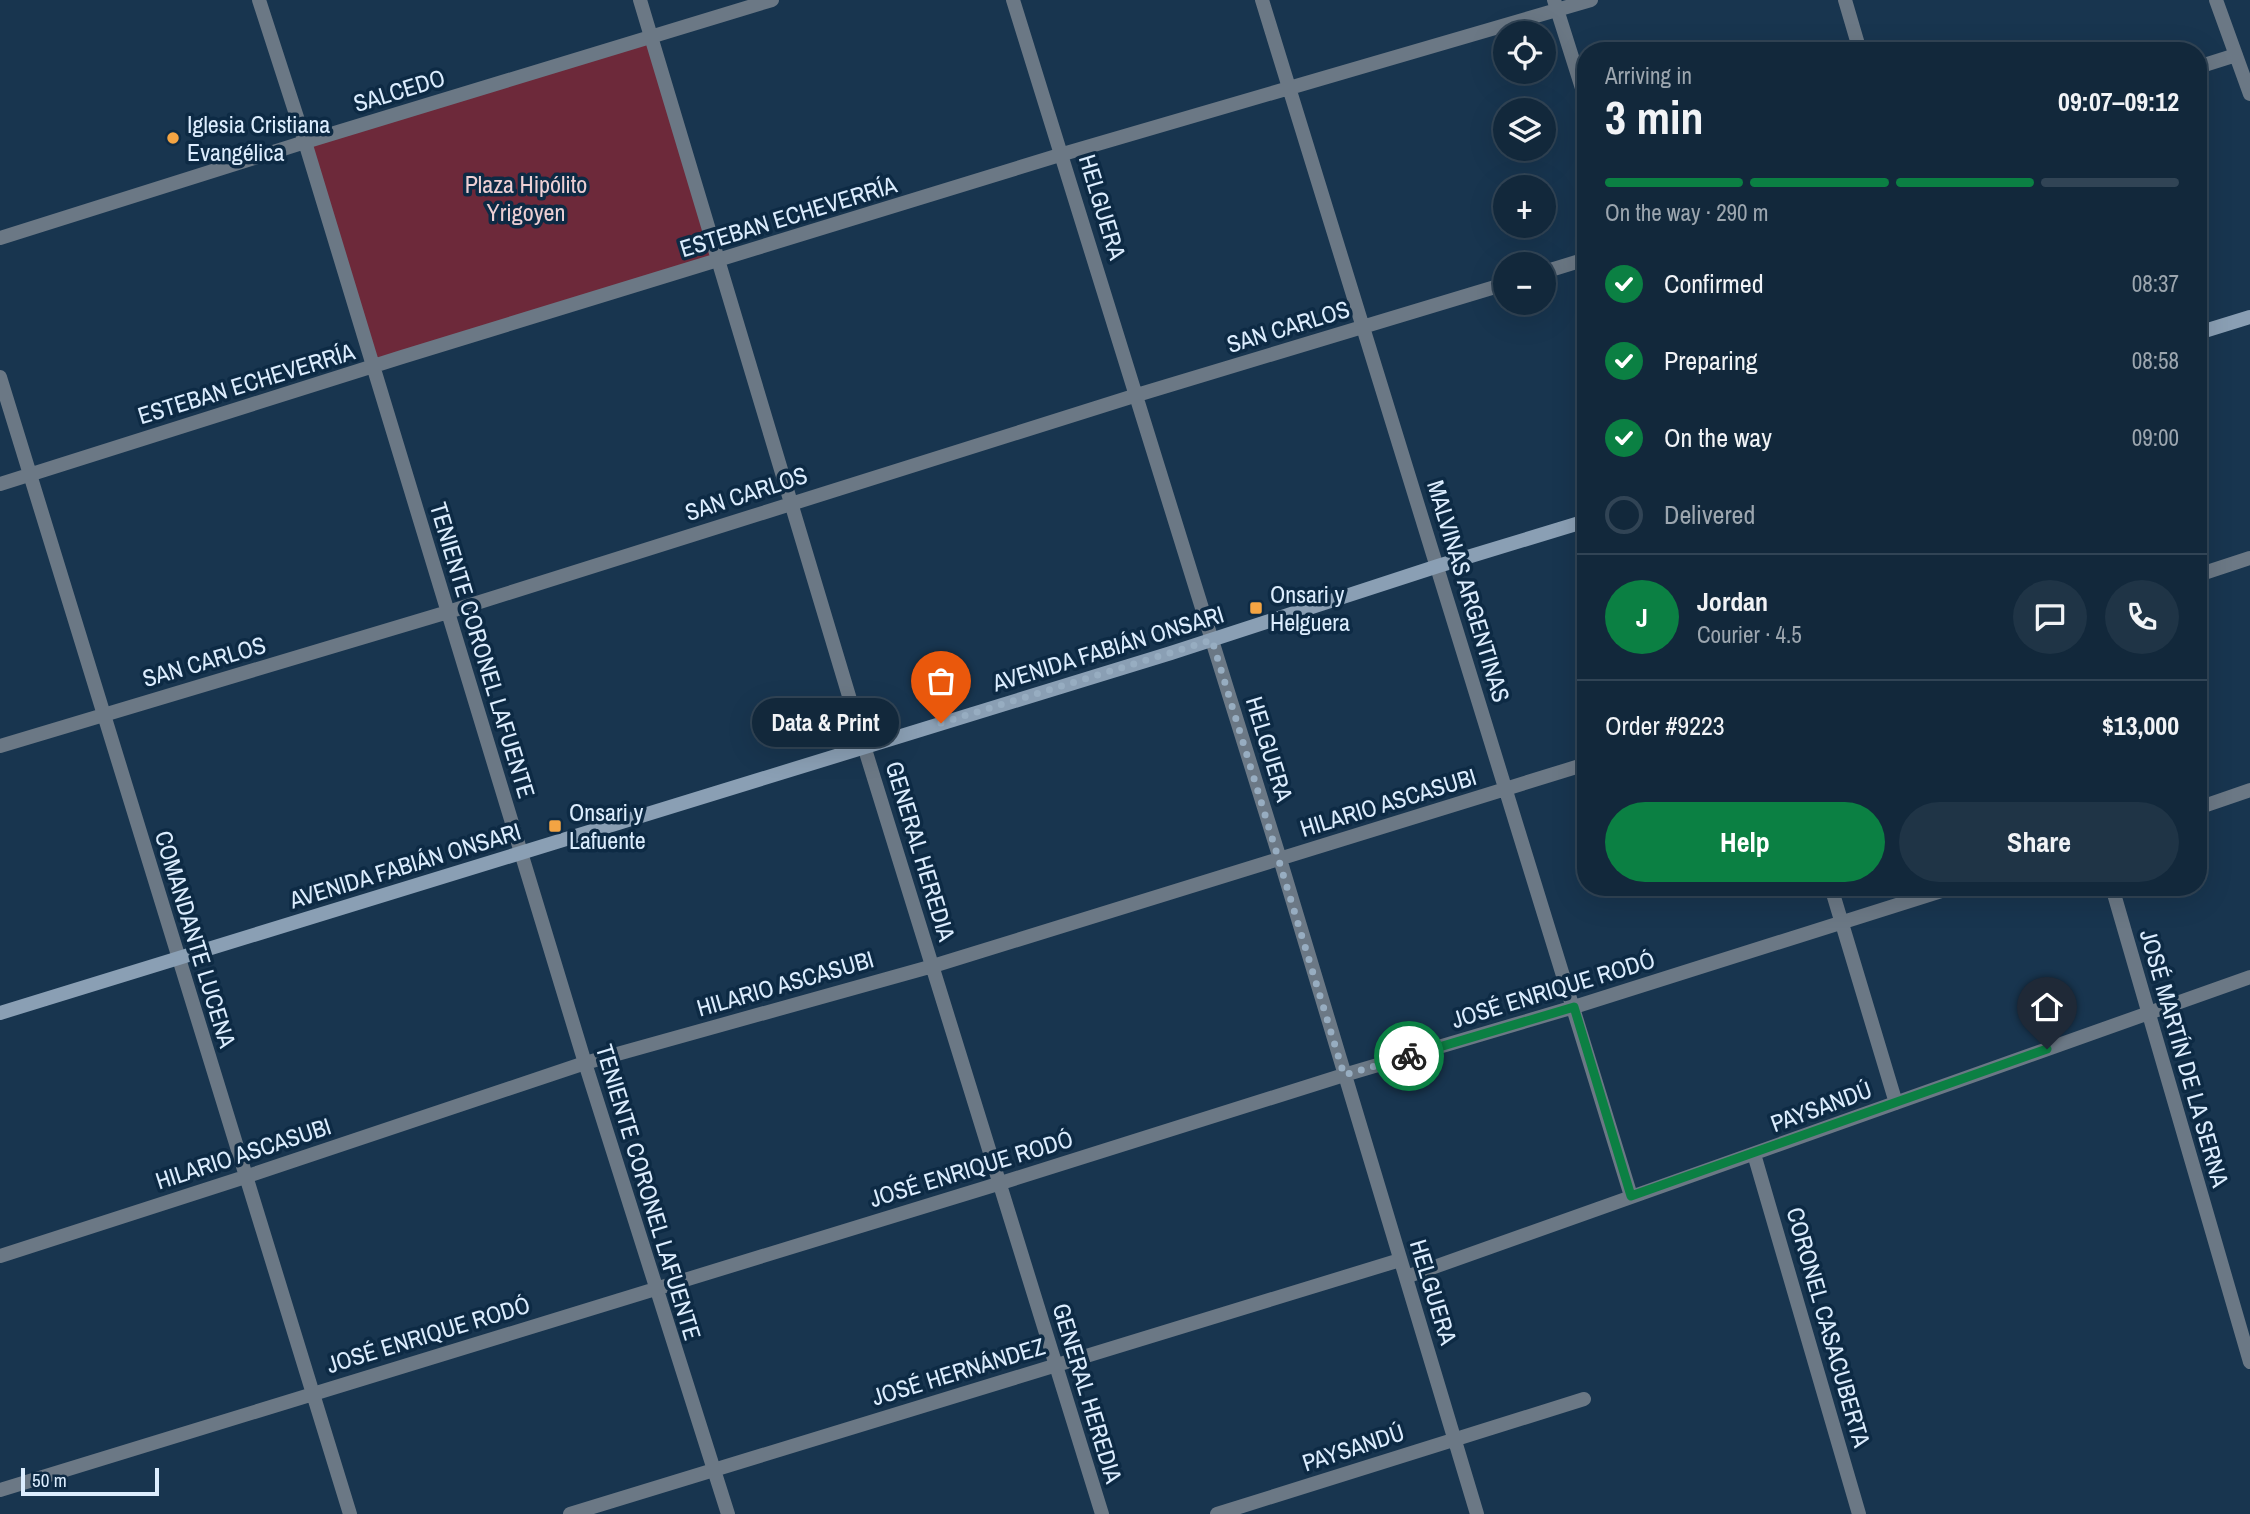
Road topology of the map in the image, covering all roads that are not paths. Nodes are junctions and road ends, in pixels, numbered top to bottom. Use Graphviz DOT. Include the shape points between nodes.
graph roads {
  1 [pos="259,0"];
  2 [pos="640,0"];
  3 [pos="772,0"];
  4 [pos="1013,0"];
  5 [pos="1262,0"];
  6 [pos="1591,0"];
  7 [pos="1845,0"];
  8 [pos="2216,0"];
  9 [pos="1556,5"];
  10 [pos="652,37"];
  11 [pos="1857,42"];
  12 [pos="2236,55"];
  13 [pos="2207,64"];
  14 [pos="1577,72"];
  15 [pos="1289,88"];
  16 [pos="2250,94"];
  17 [pos="305,142"];
  18 [pos="1063,155"];
  19 [pos="0,238"];
  20 [pos="717,261"];
  21 [pos="1577,262"];
  22 [pos="1556,268"];
  23 [pos="1493,288"];
  24 [pos="2250,317"];
  25 [pos="1363,328"];
  26 [pos="2207,330"];
  27 [pos="374,367"];
  28 [pos="0,377"];
  29 [pos="1137,395"];
  30 [pos="31,474"];
  31 [pos="0,484"];
  32 [pos="791,503"];
  33 [pos="1577,524"];
  34 [pos="2250,558"];
  35 [pos="1438,566"];
  36 [pos="2207,572"];
  37 [pos="448,612"];
  38 [pos="1212,640"];
  39 [pos="104,714"];
  40 [pos="0,746"];
  41 [pos="864,746"];
  42 [pos="1577,767"];
  43 [pos="1506,789"];
  44 [pos="2250,790"];
  45 [pos="2207,805"];
  46 [pos="522,853"];
  47 [pos="1280,859"];
  48 [pos="1834,896"];
  49 [pos="1924,896"];
  50 [pos="2114,896"];
  51 [pos="1841,921"];
  52 [pos="178,958"];
  53 [pos="933,966"];
  54 [pos="2250,977"];
  55 [pos="1574,1007"];
  56 [pos="0,1013"];
  57 [pos="2147,1013"];
  58 [pos="585,1063"];
  59 [pos="1344,1075"];
  60 [pos="1896,1103"];
  61 [pos="1754,1154"];
  62 [pos="244,1177"];
  63 [pos="1001,1183"];
  64 [pos="1631,1196"];
  65 [pos="0,1256"];
  66 [pos="1400,1260"];
  67 [pos="1406,1277"];
  68 [pos="654,1288"];
  69 [pos="2250,1362"];
  70 [pos="1056,1365"];
  71 [pos="312,1394"];
  72 [pos="1584,1399"];
  73 [pos="1453,1439"];
  74 [pos="714,1470"];
  75 [pos="0,1490"];
  76 [pos="350,1514"];
  77 [pos="570,1514"];
  78 [pos="728,1514"];
  79 [pos="1102,1514"];
  80 [pos="1217,1514"];
  81 [pos="1477,1514"];
  82 [pos="1859,1514"];
  1 -- 17 [label="street, TENIENTE CORONEL LAFUENTE"];
  2 -- 10 [label="street, GENERAL HEREDIA"];
  3 -- 10 [label="street, SALCEDO"];
  4 -- 18 [label="street, HELGUERA"];
  5 -- 15 [label="street, MALVINAS ARGENTINAS"];
  6 -- 9 [label="street, ESTEBAN ECHEVERRÍA"];
  7 -- 11 [label="street"];
  8 -- 12 [label="street"];
  9 -- 14 [label="street"];
  9 -- 15 [label="street, ESTEBAN ECHEVERRÍA"];
  10 -- 17 [label="street, SALCEDO"];
  10 -- 20 [label="street, GENERAL HEREDIA"];
  12 -- 13 [label="street"];
  12 -- 16 [label="street"];
  15 -- 18 [label="street, ESTEBAN ECHEVERRÍA"];
  15 -- 25 [label="street, MALVINAS ARGENTINAS"];
  17 -- 19 [label="street, SALCEDO"];
  17 -- 27 [label="street, TENIENTE CORONEL LAFUENTE"];
  18 -- 20 [label="street, ESTEBAN ECHEVERRÍA"];
  18 -- 29 [label="street, HELGUERA"];
  20 -- 27 [label="street, ESTEBAN ECHEVERRÍA"];
  20 -- 32 [label="street, GENERAL HEREDIA"];
  21 -- 22 [label="street"];
  23 -- 25 [label="street, SAN CARLOS"];
  24 -- 26 [label="street"];
  25 -- 29 [label="street, SAN CARLOS"];
  25 -- 35 [label="street, MALVINAS ARGENTINAS"];
  27 -- 30 [label="street, ESTEBAN ECHEVERRÍA"];
  27 -- 37 [label="street, TENIENTE CORONEL LAFUENTE"];
  28 -- 30 [label="street, COMANDANTE LUCENA"];
  29 -- 32 [label="street, SAN CARLOS"];
  29 -- 38 [label="street, HELGUERA"];
  30 -- 31 [label="street, ESTEBAN ECHEVERRÍA"];
  30 -- 39 [label="street, COMANDANTE LUCENA"];
  32 -- 37 [label="street, SAN CARLOS"];
  32 -- 41 [label="street, GENERAL HEREDIA"];
  33 -- 35 [label="street, AVENIDA FABIÁN ONSARI"];
  34 -- 36 [label="street"];
  35 -- 38 [label="street, AVENIDA FABIÁN ONSARI"];
  35 -- 43 [label="street, MALVINAS ARGENTINAS"];
  37 -- 39 [label="street, SAN CARLOS"];
  37 -- 46 [label="street, TENIENTE CORONEL LAFUENTE"];
  38 -- 41 [label="street, AVENIDA FABIÁN ONSARI"];
  38 -- 47 [label="street, HELGUERA"];
  39 -- 40 [label="street, SAN CARLOS"];
  39 -- 52 [label="street, COMANDANTE LUCENA"];
  41 -- 46 [label="street, AVENIDA FABIÁN ONSARI"];
  41 -- 53 [label="street, GENERAL HEREDIA"];
  42 -- 43 [label="street, HILARIO ASCASUBI"];
  43 -- 47 [label="street, HILARIO ASCASUBI"];
  43 -- 55 [label="street, MALVINAS ARGENTINAS"];
  44 -- 45 [label="street"];
  46 -- 52 [label="street, AVENIDA FABIÁN ONSARI"];
  46 -- 58 [label="street, TENIENTE CORONEL LAFUENTE"];
  47 -- 53 [label="street, HILARIO ASCASUBI"];
  47 -- 59 [label="street, HELGUERA"];
  48 -- 51 [label="street"];
  49 -- 51 [label="street, JOSÉ ENRIQUE RODÓ"];
  50 -- 57 [label="street, JOSÉ MARTÍN DE LA SERNA"];
  51 -- 55 [label="street, JOSÉ ENRIQUE RODÓ"];
  51 -- 60 [label="street"];
  52 -- 56 [label="street, AVENIDA FABIÁN ONSARI"];
  52 -- 62 [label="street, COMANDANTE LUCENA"];
  53 -- 58 [label="street, HILARIO ASCASUBI"];
  53 -- 63 [label="street, GENERAL HEREDIA"];
  54 -- 57 [label="street, PAYSANDÚ"];
  55 -- 59 [label="street, JOSÉ ENRIQUE RODÓ"];
  55 -- 64 [label="street, MALVINAS ARGENTINAS"];
  57 -- 60 [label="street, PAYSANDÚ"];
  57 -- 69 [label="street, JOSÉ MARTÍN DE LA SERNA"];
  58 -- 62 [label="street, HILARIO ASCASUBI"];
  58 -- 68 [label="street, TENIENTE CORONEL LAFUENTE"];
  59 -- 63 [label="street, JOSÉ ENRIQUE RODÓ"];
  59 -- 66 [label="street, HELGUERA"];
  60 -- 61 [label="street, PAYSANDÚ"];
  61 -- 64 [label="street, PAYSANDÚ"];
  61 -- 82 [label="street, CORONEL CASACUBERTA"];
  62 -- 65 [label="street, HILARIO ASCASUBI"];
  62 -- 71 [label="street, COMANDANTE LUCENA"];
  63 -- 68 [label="street, JOSÉ ENRIQUE RODÓ"];
  63 -- 70 [label="street, GENERAL HEREDIA"];
  64 -- 67 [label="street, PAYSANDÚ"];
  66 -- 67 [label="street, HELGUERA"];
  66 -- 70 [label="street, JOSÉ HERNÁNDEZ"];
  67 -- 73 [label="street, HELGUERA"];
  68 -- 71 [label="street, JOSÉ ENRIQUE RODÓ"];
  68 -- 74 [label="street, TENIENTE CORONEL LAFUENTE"];
  70 -- 74 [label="street, JOSÉ HERNÁNDEZ"];
  70 -- 79 [label="street, GENERAL HEREDIA"];
  71 -- 75 [label="street, JOSÉ ENRIQUE RODÓ"];
  71 -- 76 [label="street, COMANDANTE LUCENA"];
  72 -- 73 [label="street, PAYSANDÚ"];
  73 -- 80 [label="street, PAYSANDÚ"];
  73 -- 81 [label="street, HELGUERA"];
  74 -- 77 [label="street, JOSÉ HERNÁNDEZ"];
  74 -- 78 [label="street, TENIENTE CORONEL LAFUENTE"];
}
